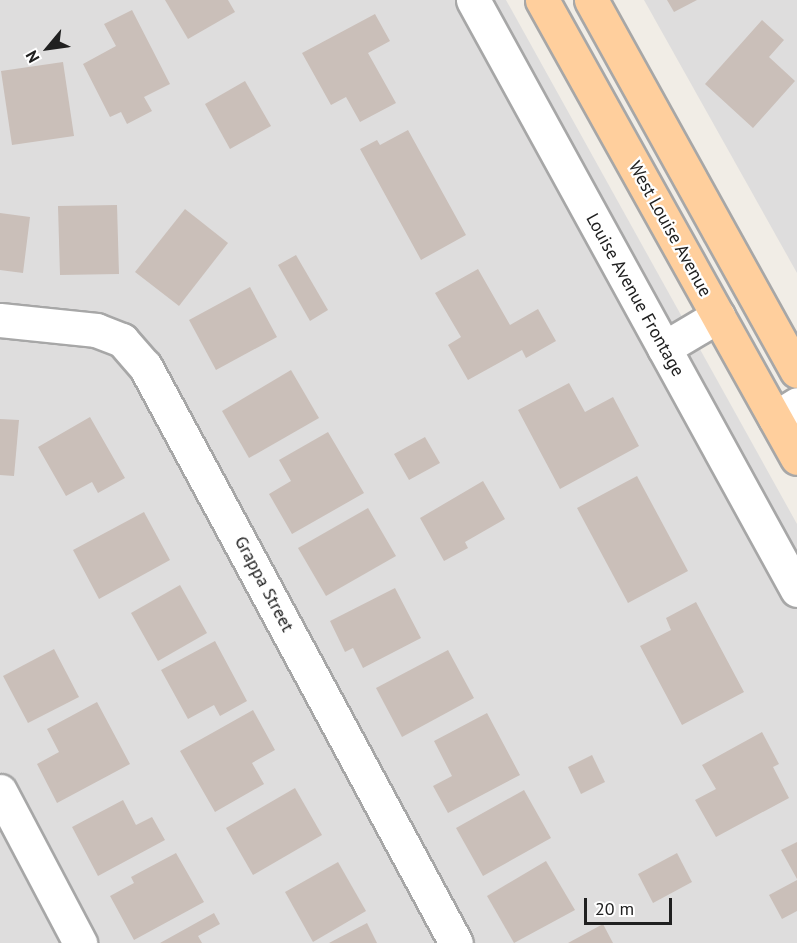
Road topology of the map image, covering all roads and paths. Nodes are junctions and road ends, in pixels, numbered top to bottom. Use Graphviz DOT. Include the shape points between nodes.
graph roads {
  1 [pos="473,0"];
  2 [pos="542,0"];
  3 [pos="591,0"];
  4 [pos="718,316"];
  5 [pos="0,320"];
  6 [pos="664,348"];
  7 [pos="797,371"];
  8 [pos="786,411"];
  9 [pos="797,458"];
  10 [pos="797,590"];
  11 [pos="0,791"];
  12 [pos="80,943"];
  13 [pos="456,943"];
  1 -- 6 [label="street, Louise Avenue Frontage"];
  2 -- 4 [label="main road, West Louise Avenue"];
  3 -- 7 [label="main road"];
  4 -- 6 [label="street"];
  4 -- 8 [label="main road, West Louise Avenue"];
  5 -- 13 [label="street, Grappa Street" via="96,330 122,340 145,366"];
  6 -- 10 [label="street, Louise Avenue Frontage"];
  8 -- 9 [label="main road, West Louise Avenue"];
  11 -- 12 [label="street"];
}
